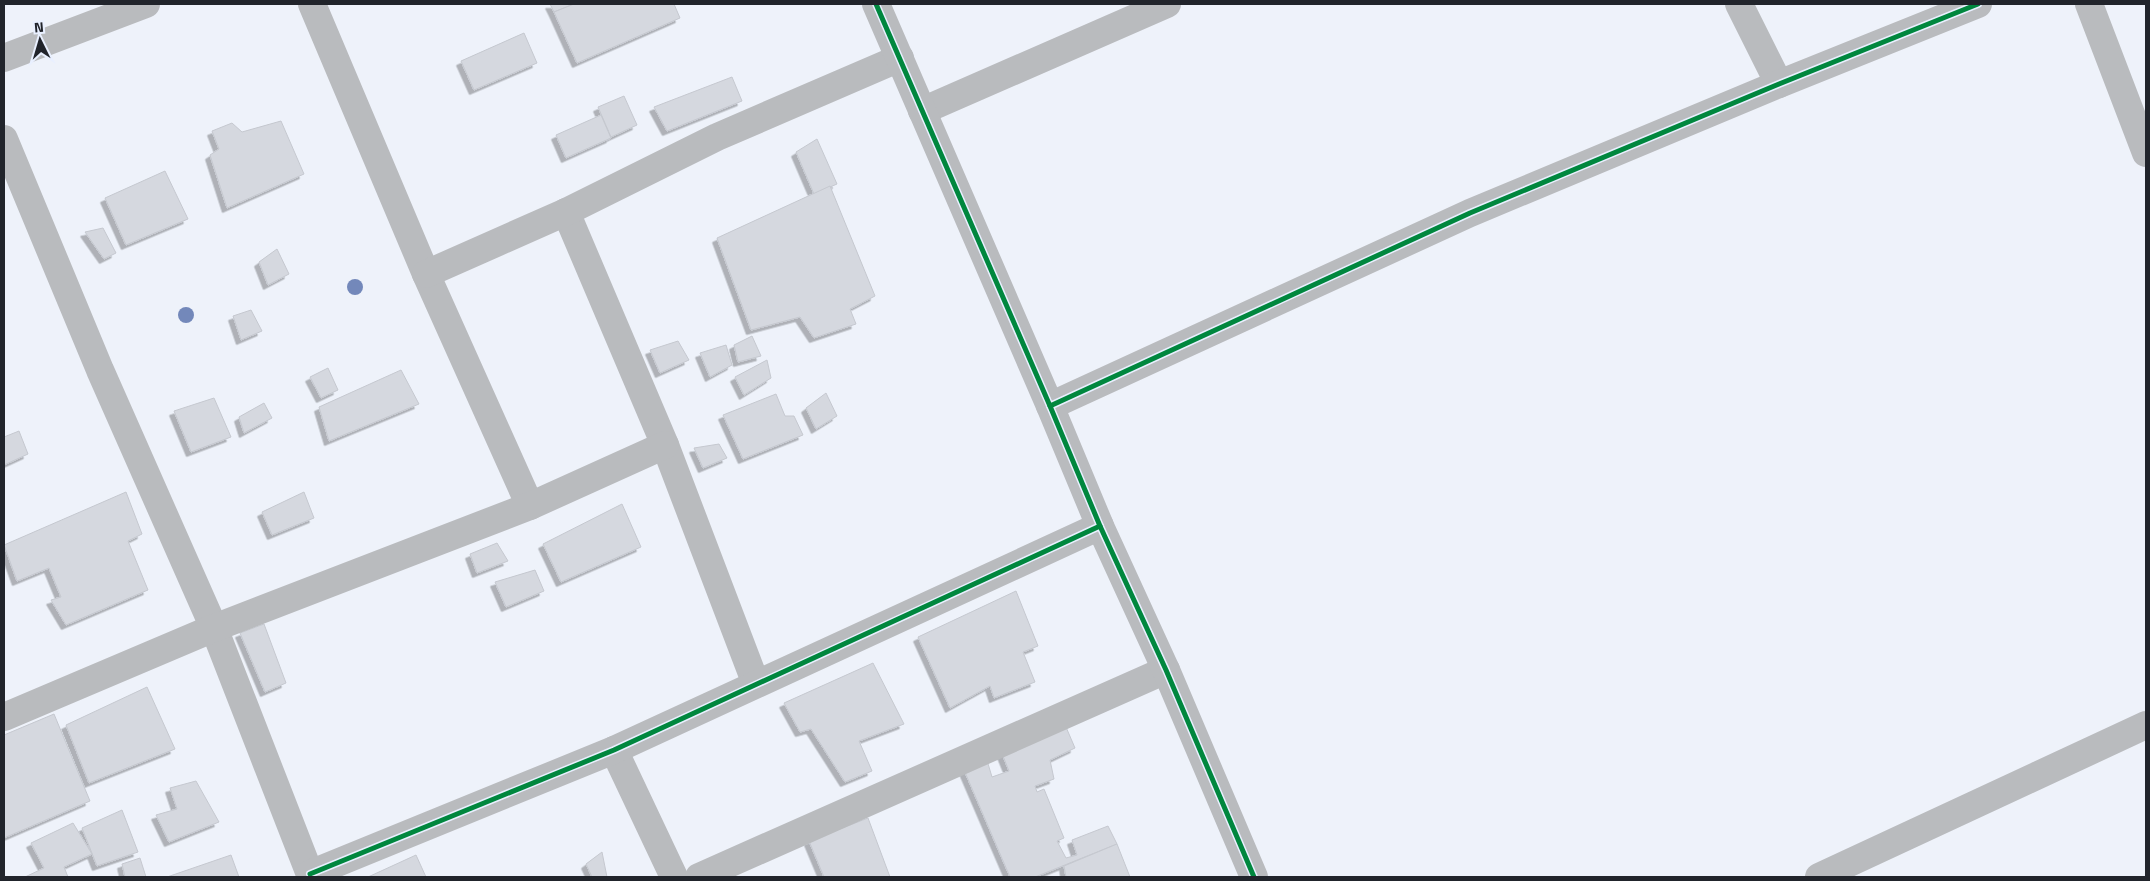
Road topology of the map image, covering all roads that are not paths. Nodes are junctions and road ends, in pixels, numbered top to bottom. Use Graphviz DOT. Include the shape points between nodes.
graph roads {
  1 [pos="146,4"];
  2 [pos="312,4"];
  3 [pos="876,4"];
  4 [pos="1167,4"];
  5 [pos="1739,4"];
  6 [pos="1978,4"];
  7 [pos="2090,4"];
  8 [pos="4,58"];
  9 [pos="900,58"];
  10 [pos="1779,84"];
  11 [pos="922,111"];
  12 [pos="4,139"];
  13 [pos="2146,153"];
  14 [pos="566,212"];
  15 [pos="426,274"];
  16 [pos="1050,406"];
  17 [pos="665,445"];
  18 [pos="530,506"];
  19 [pos="1100,526"];
  20 [pos="214,628"];
  21 [pos="1166,670"];
  22 [pos="756,684"];
  23 [pos="4,717"];
  24 [pos="2146,725"];
  25 [pos="614,750"];
  26 [pos="310,876"];
  27 [pos="674,877"];
  28 [pos="699,877"];
  29 [pos="1254,877"];
  30 [pos="1819,877"];
  1 -- 8 [label="street"];
  2 -- 15 [label="street"];
  3 -- 9 [label="street"];
  4 -- 11 [label="street"];
  5 -- 10 [label="street"];
  6 -- 10 [label="street"];
  7 -- 13 [label="street"];
  9 -- 11 [label="street"];
  9 -- 14 [label="street" via="717,137"];
  10 -- 16 [label="street" via="1470,212"];
  11 -- 16 [label="street"];
  12 -- 20 [label="street" via="100,370"];
  14 -- 15 [label="street"];
  14 -- 17 [label="street"];
  15 -- 18 [label="street"];
  16 -- 19 [label="street"];
  17 -- 18 [label="street"];
  17 -- 22 [label="street"];
  18 -- 20 [label="street"];
  19 -- 21 [label="street"];
  19 -- 22 [label="street"];
  20 -- 23 [label="street"];
  20 -- 26 [label="street"];
  21 -- 28 [label="street"];
  21 -- 29 [label="street"];
  22 -- 25 [label="street"];
  24 -- 30 [label="street"];
  25 -- 26 [label="street"];
  25 -- 27 [label="street"];
}
